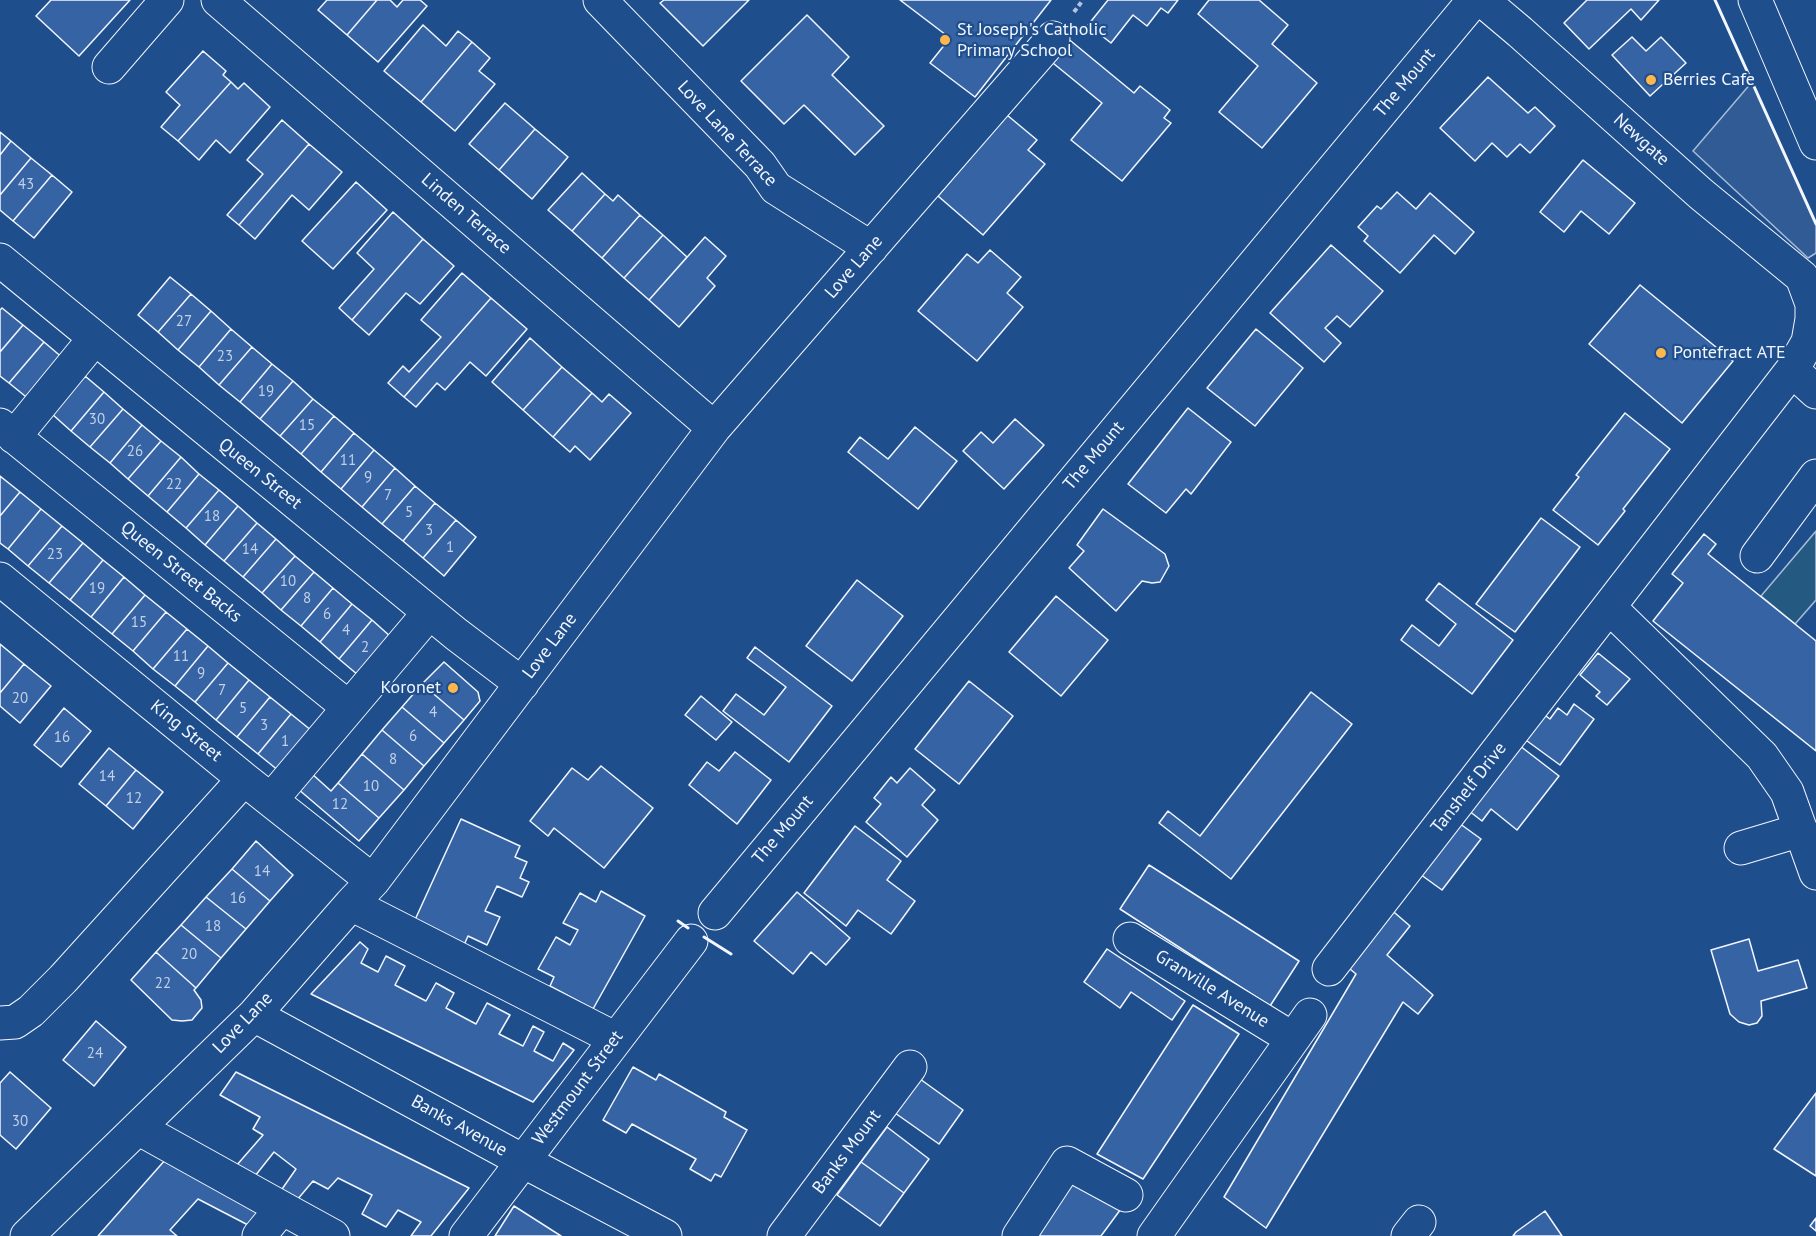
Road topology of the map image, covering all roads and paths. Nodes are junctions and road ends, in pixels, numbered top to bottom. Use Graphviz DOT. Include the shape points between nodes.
graph roads {
  1 [pos="167,0"];
  2 [pos="218,0"];
  3 [pos="600,0"];
  4 [pos="1474,0"];
  5 [pos="1482,0"];
  6 [pos="1755,0"];
  7 [pos="1053,38"];
  8 [pos="109,68"];
  9 [pos="1816,143"];
  10 [pos="871,248"];
  11 [pos="0,260"];
  12 [pos="1802,277"];
  13 [pos="94,338"];
  14 [pos="1792,370"];
  15 [pos="1816,392"];
  16 [pos="714,428"];
  17 [pos="7,431"];
  18 [pos="1816,476"];
  19 [pos="1757,555"];
  20 [pos="0,579"];
  21 [pos="1609,608"];
  22 [pos="429,613"];
  23 [pos="522,684"];
  24 [pos="348,707"];
  25 [pos="244,779"];
  26 [pos="271,800"];
  27 [pos="1801,830"];
  28 [pos="1741,848"];
  29 [pos="1816,873"];
  30 [pos="374,881"];
  31 [pos="351,904"];
  32 [pos="715,913"];
  33 [pos="1130,939"];
  34 [pos="691,941"];
  35 [pos="1329,969"];
  36 [pos="254,1015"];
  37 [pos="0,1023"];
  38 [pos="616,1039"];
  39 [pos="910,1067"];
  40 [pos="138,1128"];
  41 [pos="523,1161"];
  42 [pos="1126,1195"];
  43 [pos="282,1208"];
  44 [pos="27,1236"];
  45 [pos="259,1236"];
  46 [pos="333,1236"];
  47 [pos="466,1236"];
  48 [pos="665,1236"];
  49 [pos="784,1236"];
  50 [pos="1020,1236"];
  51 [pos="1154,1236"];
  1 -- 8 [label="street"];
  2 -- 16 [label="street, Linden Terrace"];
  3 -- 10 [label="street, Love Lane Terrace" via="760,165 776,188"];
  4 -- 32 [label="street, The Mount"];
  5 -- 12 [label="street, Newgate" via="1701,194"];
  6 -- 9 [label="street"];
  7 -- 10 [label="street, Love Lane"];
  10 -- 16 [label="street, Love Lane"];
  11 -- 13 [label="street, Queen Street"];
  12 -- 14 [label="street, Tanshelf Drive" via="1812,304 1812,319 1808,342"];
  13 -- 17 [label="street, Queen Street Backs"];
  13 -- 22 [label="street, Queen Street"];
  14 -- 15 [label="street"];
  14 -- 21 [label="street, Tanshelf Drive"];
  16 -- 23 [label="street, Love Lane"];
  17 -- 24 [label="street, Queen Street Backs"];
  18 -- 19 [label="street"];
  20 -- 25 [label="street, King Street"];
  21 -- 27 [label="street" via="1762,756 1787,792"];
  21 -- 35 [label="street, Tanshelf Drive"];
  22 -- 23 [label="street, Queen Street"];
  22 -- 24 [label="street"];
  23 -- 30 [label="street, Love Lane"];
  24 -- 26 [label="street"];
  25 -- 26 [label="street, King Street"];
  25 -- 37 [label="street" via="31,1011 15,1022"];
  26 -- 30 [label="street, King Street"];
  27 -- 28 [label="street"];
  27 -- 29 [label="street"];
  30 -- 31 [label="street, Love Lane"];
  31 -- 36 [label="street, Love Lane"];
  31 -- 38 [label="street"];
  33 -- 51 [label="street, Granville Avenue" via="1302,1027"];
  34 -- 38 [label="street, Westmount Street"];
  36 -- 40 [label="street, Love Lane"];
  36 -- 41 [label="street, Banks Avenue"];
  38 -- 41 [label="street, Westmount Street"];
  39 -- 49 [label="street, Banks Mount"];
  40 -- 43 [label="street"];
  40 -- 44 [label="street, Love Lane"];
  41 -- 47 [label="street, Westmount Street"];
  41 -- 48 [label="street, Banks Avenue"];
  42 -- 50 [label="street" via="1067,1163"];
  43 -- 45 [label="street"];
  43 -- 46 [label="street"];
}
